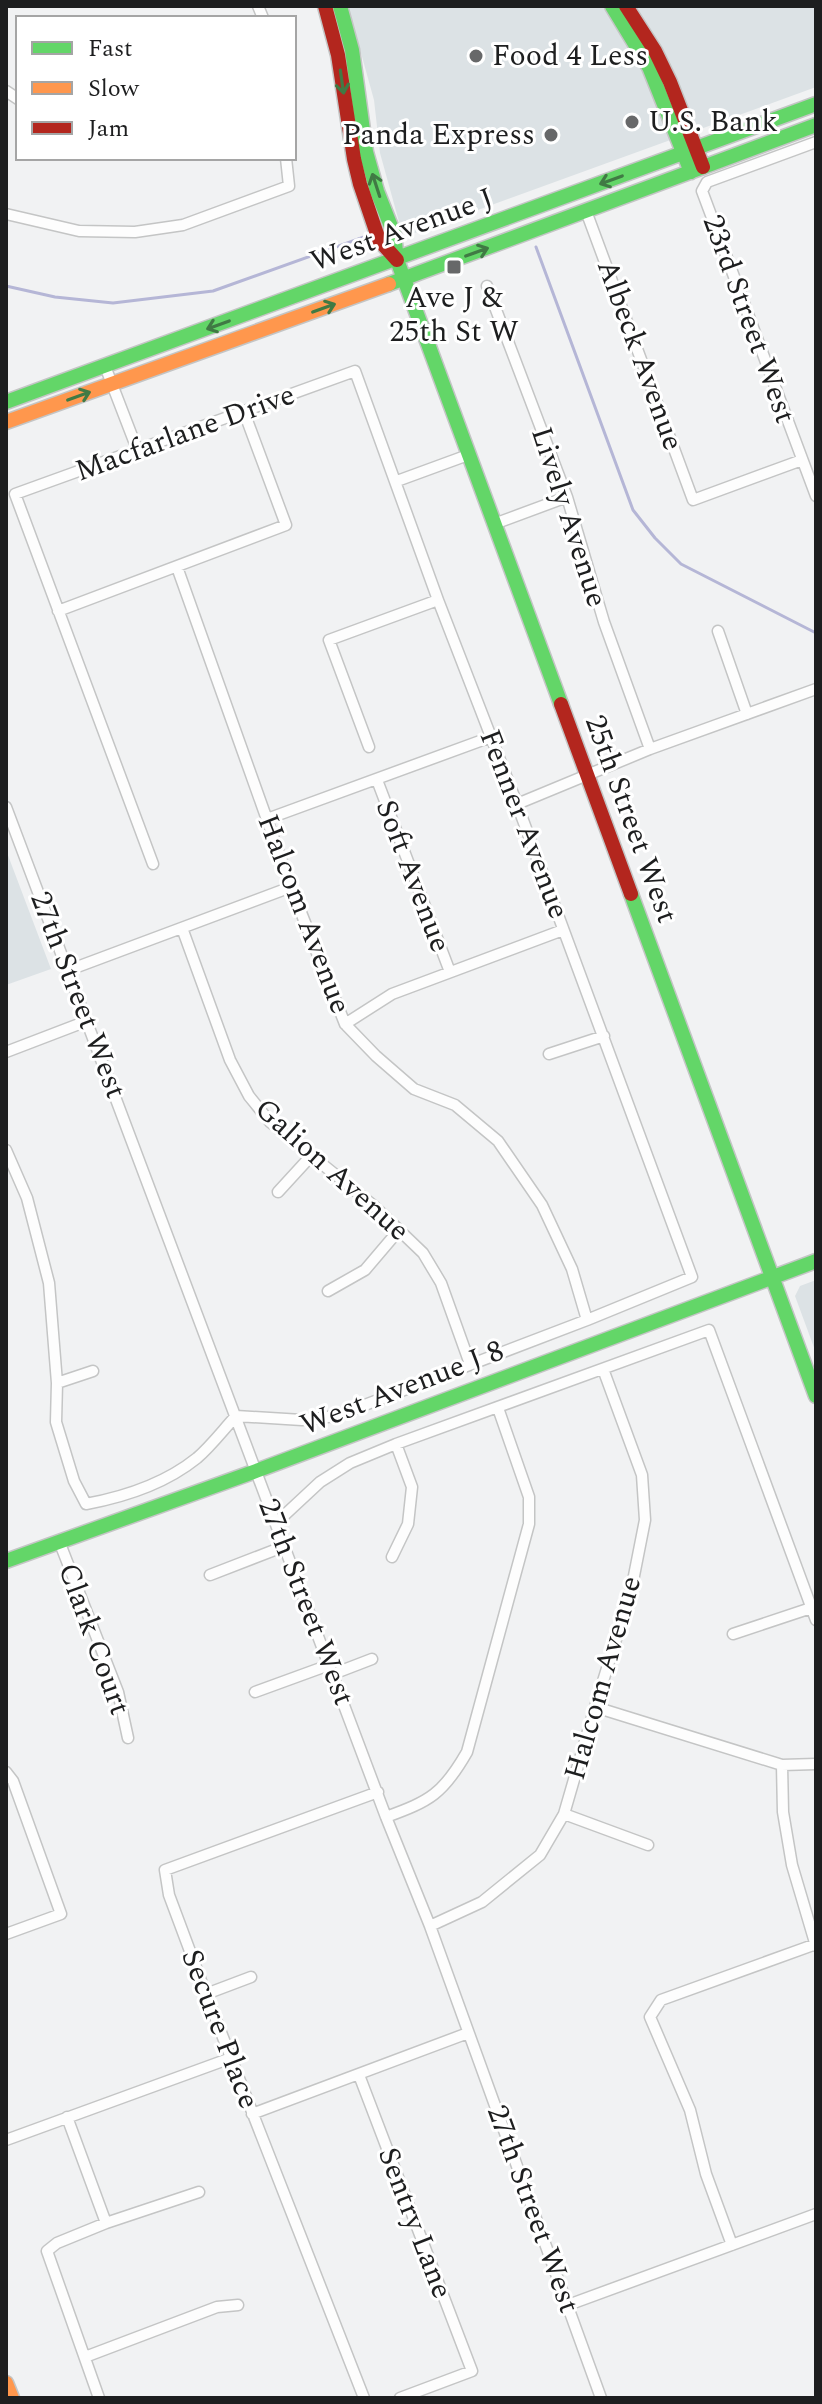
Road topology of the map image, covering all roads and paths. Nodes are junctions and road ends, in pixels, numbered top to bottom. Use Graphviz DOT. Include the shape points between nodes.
graph roads {
  1 [pos="325,6"];
  2 [pos="340,6"];
  3 [pos="612,6"];
  4 [pos="626,6"];
  5 [pos="816,104"];
  6 [pos="816,125"];
  7 [pos="815,146"];
  8 [pos="690,151"];
  9 [pos="286,160"];
  10 [pos="697,169"];
  11 [pos="586,211"];
  12 [pos="6,214"];
  13 [pos="397,260"];
  14 [pos="403,279"];
  15 [pos="487,286"];
  16 [pos="105,366"];
  17 [pos="355,371"];
  18 [pos="112,384"];
  19 [pos="6,402"];
  20 [pos="244,412"];
  21 [pos="6,422"];
  22 [pos="137,449"];
  23 [pos="468,455"];
  24 [pos="802,460"];
  25 [pos="397,481"];
  26 [pos="816,496"];
  27 [pos="567,497"];
  28 [pos="494,524"];
  29 [pos="177,567"];
  30 [pos="438,600"];
  31 [pos="58,611"];
  32 [pos="718,631"];
  33 [pos="816,689"];
  34 [pos="747,714"];
  35 [pos="491,737"];
  36 [pos="369,747"];
  37 [pos="650,749"];
  38 [pos="588,776"];
  39 [pos="377,780"];
  40 [pos="517,804"];
  41 [pos="6,807"];
  42 [pos="267,819"];
  43 [pos="153,864"];
  44 [pos="291,887"];
  45 [pos="182,928"];
  46 [pos="563,930"];
  47 [pos="69,970"];
  48 [pos="450,972"];
  49 [pos="87,1021"];
  50 [pos="345,1024"];
  51 [pos="604,1036"];
  52 [pos="6,1052"];
  53 [pos="549,1054"];
  54 [pos="6,1150"];
  55 [pos="311,1156"];
  56 [pos="278,1192"];
  57 [pos="399,1230"];
  58 [pos="816,1261"];
  59 [pos="771,1278"];
  60 [pos="328,1291"];
  61 [pos="587,1320"];
  62 [pos="470,1364"];
  63 [pos="603,1369"];
  64 [pos="93,1371"];
  65 [pos="57,1383"];
  66 [pos="816,1396"];
  67 [pos="498,1408"];
  68 [pos="236,1416"];
  69 [pos="396,1444"];
  70 [pos="256,1471"];
  71 [pos="276,1523"];
  72 [pos="59,1541"];
  73 [pos="285,1546"];
  74 [pos="392,1557"];
  75 [pos="6,1561"];
  76 [pos="210,1575"];
  77 [pos="811,1608"];
  78 [pos="816,1620"];
  79 [pos="733,1634"];
  80 [pos="372,1659"];
  81 [pos="331,1669"];
  82 [pos="255,1692"];
  83 [pos="595,1707"];
  84 [pos="128,1738"];
  85 [pos="816,1764"];
  86 [pos="782,1765"];
  87 [pos="6,1772"];
  88 [pos="378,1792"];
  89 [pos="564,1814"];
  90 [pos="386,1817"];
  91 [pos="648,1845"];
  92 [pos="430,1926"];
  93 [pos="6,1934"];
  94 [pos="816,1945"];
  95 [pos="251,1977"];
  96 [pos="206,1994"];
  97 [pos="468,2033"];
  98 [pos="231,2058"];
  99 [pos="359,2075"];
  100 [pos="252,2114"];
  101 [pos="67,2117"];
  102 [pos="6,2140"];
  103 [pos="199,2192"];
  104 [pos="816,2214"];
  105 [pos="106,2223"];
  106 [pos="732,2245"];
  107 [pos="238,2305"];
  108 [pos="568,2305"];
  109 [pos="85,2357"];
  110 [pos="6,2383"];
  111 [pos="12,2398"];
  112 [pos="99,2398"];
  113 [pos="364,2398"];
  114 [pos="400,2398"];
  115 [pos="601,2398"];
  1 -- 13 [label="street, 25th Street West, one-way" via="360,184 379,240"];
  13 -- 2 [label="street, 25th Street West, one-way" via="394,234 366,152 352,50"];
  3 -- 8 [label="street"];
  4 -- 8 [label="street" via="655,51"];
  5 -- 8 [label="street, West Avenue J"];
  6 -- 10 [label="street, West Avenue J"];
  7 -- 24 [label="street, 23rd Street West" via="707,182 702,191"];
  8 -- 10 [label="street"];
  8 -- 13 [label="street, West Avenue J, one-way"];
  9 -- 12 [label="street" via="289,186 183,225 135,232 79,231"];
  10 -- 11 [label="street, West Avenue J"];
  14 -- 11 [label="street, West Avenue J, one-way"];
  11 -- 24 [label="street, Albeck Avenue" via="693,500"];
  13 -- 14 [label="street, 25th Street West"];
  13 -- 16 [label="street, West Avenue J, one-way"];
  18 -- 14 [label="street, West Avenue J, one-way"];
  14 -- 23 [label="street, 25th Street West"];
  15 -- 27 [label="street, Lively Avenue"];
  16 -- 18 [label="street"];
  16 -- 19 [label="street, West Avenue J"];
  17 -- 20 [label="street, Macfarlane Drive"];
  17 -- 25 [label="street, Fenner Avenue"];
  21 -- 18 [label="street, West Avenue J, one-way"];
  18 -- 22 [label="street"];
  20 -- 22 [label="street, Macfarlane Drive"];
  20 -- 29 [label="street" via="286,525"];
  22 -- 31 [label="street, Macfarlane Drive" via="15,494"];
  23 -- 25 [label="street"];
  23 -- 28 [label="street, 25th Street West"];
  24 -- 26 [label="street, 23rd Street West"];
  25 -- 30 [label="street, Fenner Avenue"];
  27 -- 28 [label="street"];
  27 -- 37 [label="street, Lively Avenue"];
  28 -- 38 [label="street, 25th Street West"];
  29 -- 31 [label="street"];
  29 -- 42 [label="street, Halcom Avenue"];
  30 -- 35 [label="street, Fenner Avenue"];
  30 -- 36 [label="street" via="329,640"];
  31 -- 43 [label="street"];
  32 -- 34 [label="street"];
  33 -- 34 [label="street"];
  34 -- 37 [label="street"];
  35 -- 39 [label="street"];
  35 -- 40 [label="street, Fenner Avenue"];
  37 -- 38 [label="street"];
  38 -- 40 [label="street"];
  38 -- 59 [label="street, 25th Street West"];
  39 -- 42 [label="street"];
  39 -- 48 [label="street, Soft Avenue"];
  40 -- 46 [label="street, Fenner Avenue"];
  41 -- 47 [label="street, 27th Street West"];
  42 -- 44 [label="street, Halcom Avenue"];
  44 -- 45 [label="street"];
  44 -- 50 [label="street, Halcom Avenue"];
  45 -- 47 [label="street"];
  45 -- 55 [label="street, Galion Avenue" via="230,1060 249,1096 270,1122"];
  46 -- 48 [label="street"];
  46 -- 51 [label="street, Fenner Avenue"];
  47 -- 49 [label="street, 27th Street West"];
  48 -- 50 [label="street" via="392,994"];
  49 -- 52 [label="street"];
  49 -- 68 [label="street, 27th Street West"];
  50 -- 61 [label="street, Halcom Avenue" via="414,1089 455,1105 498,1141 542,1205 572,1269"];
  51 -- 53 [label="street"];
  51 -- 61 [label="street, Fenner Avenue" via="692,1277"];
  54 -- 65 [label="street" via="27,1198 49,1283"];
  55 -- 56 [label="street"];
  55 -- 57 [label="street, Galion Avenue"];
  57 -- 60 [label="street" via="365,1270"];
  57 -- 62 [label="street, Galion Avenue" via="423,1253 441,1283"];
  58 -- 59 [label="street, West Avenue J 8"];
  59 -- 66 [label="street, 25th Street West"];
  59 -- 70 [label="street, West Avenue J 8"];
  61 -- 62 [label="street"];
  62 -- 68 [label="street" via="336,1416"];
  63 -- 67 [label="street"];
  63 -- 77 [label="street" via="709,1330"];
  63 -- 83 [label="street, Halcom Avenue" via="642,1475 645,1520 631,1591"];
  64 -- 65 [label="street"];
  65 -- 68 [label="street" via="56,1422 86,1504 172,1476"];
  67 -- 69 [label="street"];
  67 -- 90 [label="street" via="529,1497 529,1524 467,1752 451,1780 422,1804"];
  68 -- 70 [label="street, 27th Street West"];
  69 -- 71 [label="street" via="320,1482"];
  69 -- 74 [label="street" via="412,1487 408,1524"];
  70 -- 71 [label="street, 27th Street West"];
  70 -- 72 [label="street, West Avenue J 8"];
  71 -- 73 [label="street, 27th Street West"];
  72 -- 75 [label="street, West Avenue J 8"];
  72 -- 84 [label="street, Clark Court" via="118,1692"];
  73 -- 76 [label="street"];
  73 -- 81 [label="street, 27th Street West"];
  77 -- 78 [label="street"];
  77 -- 79 [label="street"];
  80 -- 81 [label="street"];
  81 -- 82 [label="street"];
  81 -- 88 [label="street, 27th Street West"];
  83 -- 86 [label="street"];
  83 -- 89 [label="street, Halcom Avenue"];
  85 -- 86 [label="street"];
  86 -- 94 [label="street" via="792,1865"];
  87 -- 93 [label="street" via="61,1914"];
  88 -- 90 [label="street, 27th Street West"];
  88 -- 96 [label="street, Secure Place" via="165,1870 169,1895"];
  89 -- 91 [label="street"];
  89 -- 92 [label="street, Halcom Avenue" via="540,1855 482,1902"];
  90 -- 92 [label="street, 27th Street West"];
  92 -- 97 [label="street, 27th Street West"];
  94 -- 106 [label="street" via="661,2000 650,2017 690,2110"];
  95 -- 96 [label="street"];
  96 -- 98 [label="street, Secure Place"];
  97 -- 99 [label="street"];
  97 -- 108 [label="street, 27th Street West"];
  98 -- 100 [label="street, Secure Place"];
  98 -- 101 [label="street"];
  99 -- 100 [label="street"];
  99 -- 114 [label="street, Sentry Lane" via="472,2371"];
  100 -- 113 [label="street, Secure Place"];
  101 -- 102 [label="street"];
  101 -- 105 [label="street"];
  103 -- 105 [label="street"];
  104 -- 106 [label="street"];
  105 -- 109 [label="street" via="47,2251"];
  106 -- 108 [label="street"];
  107 -- 109 [label="street" via="217,2307"];
  108 -- 115 [label="street, 27th Street West"];
  109 -- 112 [label="street"];
  110 -- 111 [label="street"];
}
